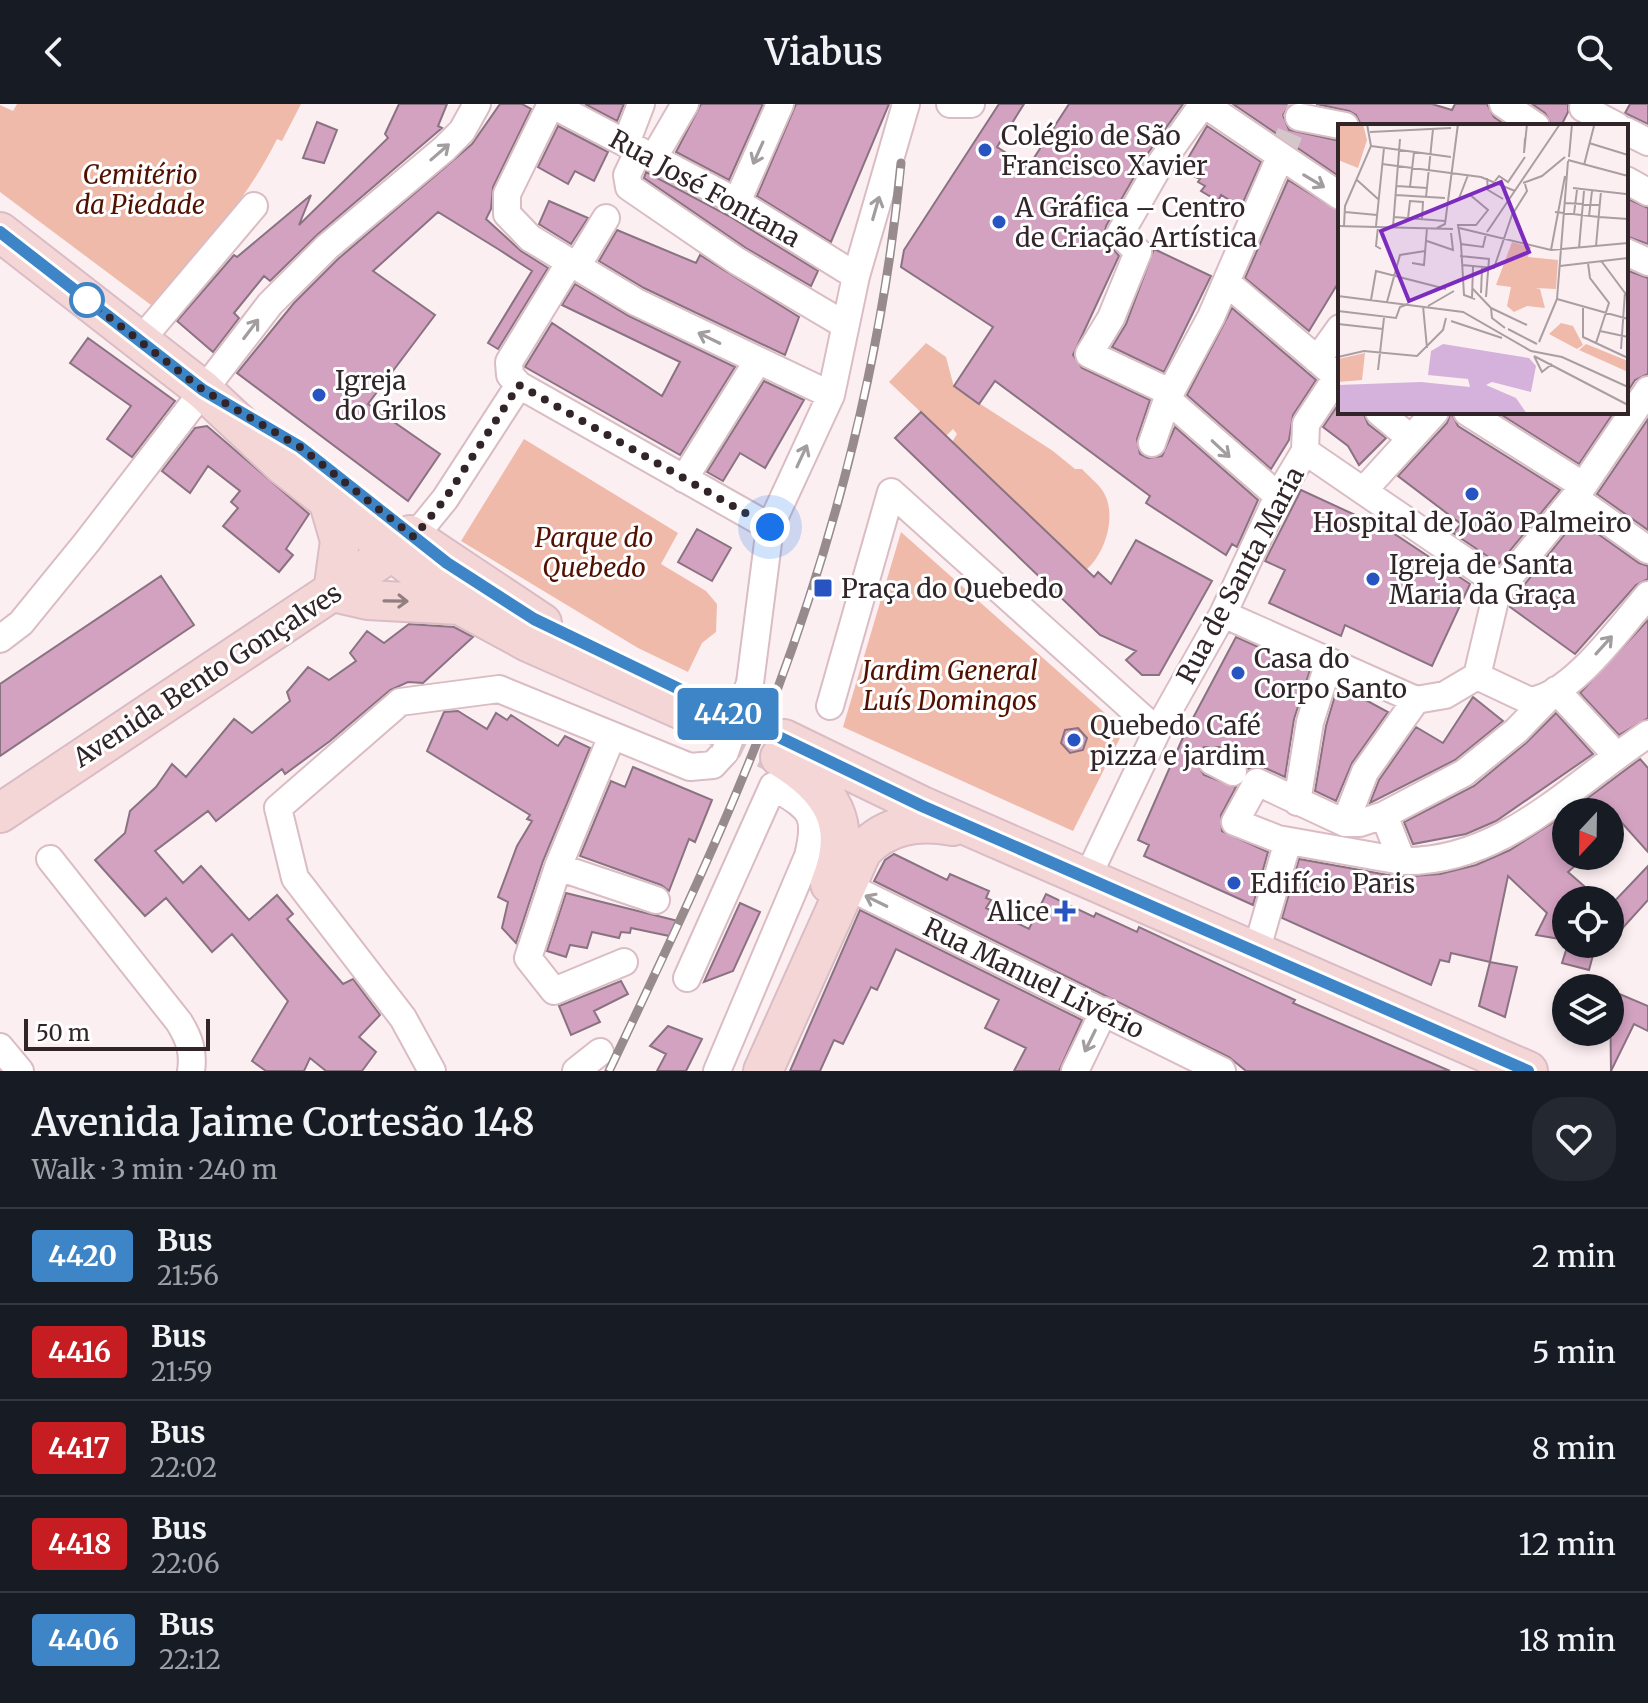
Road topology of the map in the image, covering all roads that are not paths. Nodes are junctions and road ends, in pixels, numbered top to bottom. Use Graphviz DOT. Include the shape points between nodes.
graph roads {
  1 [pos="477,104"];
  2 [pos="551,104"];
  3 [pos="641,104"];
  4 [pos="685,104"];
  5 [pos="780,104"];
  6 [pos="906,104"];
  7 [pos="950,104"];
  8 [pos="971,104"];
  9 [pos="1204,104"];
  10 [pos="1503,104"];
  11 [pos="1583,108"];
  12 [pos="1299,117"];
  13 [pos="1533,124"];
  14 [pos="1613,124"];
  15 [pos="1338,125"];
  16 [pos="1628,132"];
  17 [pos="1648,142"];
  18 [pos="639,151"];
  19 [pos="1280,157"];
  20 [pos="1628,181"];
  21 [pos="1648,192"];
  22 [pos="1338,195"];
  23 [pos="737,202"];
  24 [pos="254,206"];
  25 [pos="606,218"];
  26 [pos="0,232"];
  27 [pos="1628,253"];
  28 [pos="1648,262"];
  29 [pos="573,264"];
  30 [pos="856,276"];
  31 [pos="1226,282"];
  32 [pos="845,325"];
  33 [pos="1338,338"];
  34 [pos="140,341"];
  35 [pos="757,362"];
  36 [pos="1331,372"];
  37 [pos="519,385"];
  38 [pos="203,390"];
  39 [pos="831,395"];
  40 [pos="1168,397"];
  41 [pos="1640,403"];
  42 [pos="1381,414"];
  43 [pos="1433,414"];
  44 [pos="1470,414"];
  45 [pos="1409,437"];
  46 [pos="1152,443"];
  47 [pos="1305,451"];
  48 [pos="684,479"];
  49 [pos="1364,490"];
  50 [pos="1579,492"];
  51 [pos="1278,496"];
  52 [pos="329,503"];
  53 [pos="770,527"];
  54 [pos="403,546"];
  55 [pos="1648,550"];
  56 [pos="1502,586"];
  57 [pos="333,592"];
  58 [pos="1648,595"];
  59 [pos="460,605"];
  60 [pos="1223,614"];
  61 [pos="0,639"];
  62 [pos="1329,662"];
  63 [pos="1477,676"];
  64 [pos="1556,690"];
  65 [pos="1422,700"];
  66 [pos="830,706"];
  67 [pos="720,729"];
  68 [pos="1157,731"];
  69 [pos="1648,734"];
  70 [pos="612,736"];
  71 [pos="1616,755"];
  72 [pos="1297,802"];
  73 [pos="0,813"];
  74 [pos="1384,815"];
  75 [pos="1345,823"];
  76 [pos="980,831"];
  77 [pos="1288,841"];
  78 [pos="50,859"];
  79 [pos="1402,861"];
  80 [pos="558,867"];
  81 [pos="1088,876"];
  82 [pos="848,878"];
  83 [pos="656,900"];
  84 [pos="1256,952"];
  85 [pos="624,962"];
  86 [pos="687,978"];
  87 [pos="1104,1011"];
  88 [pos="0,1047"];
  89 [pos="600,1052"];
  90 [pos="1490,1063"];
  91 [pos="20,1071"];
  92 [pos="191,1071"];
  93 [pos="432,1071"];
  94 [pos="576,1071"];
  95 [pos="717,1071"];
  96 [pos="745,1071"];
  97 [pos="763,1071"];
  98 [pos="1075,1071"];
  99 [pos="1222,1071"];
  100 [pos="1528,1071"];
  38 -- 1 [label="street, one-way" via="270,304 327,247 444,149"];
  2 -- 18 [label="street, Rua José Fontana"];
  2 -- 29 [label="street" via="507,194 507,214 530,238"];
  3 -- 18 [label="street"];
  4 -- 18 [label="street"];
  5 -- 23 [label="street, one-way"];
  30 -- 6 [label="street, one-way"];
  7 -- 8 [label="street"];
  9 -- 19 [label="street"];
  9 -- 40 [label="street" via="1160,164 1120,234 1138,252 1111,318 1089,354 1161,388"];
  10 -- 13 [label="street"];
  11 -- 14 [label="street"];
  12 -- 15 [label="street"];
  16 -- 17 [label="street"];
  18 -- 23 [label="street, Rua José Fontana"];
  18 -- 32 [label="street" via="627,175 629,187 737,261"];
  19 -- 22 [label="street, one-way"];
  19 -- 31 [label="street"];
  20 -- 21 [label="street"];
  23 -- 30 [label="street, Rua José Fontana"];
  24 -- 34 [label="street"];
  25 -- 29 [label="street"];
  26 -- 34 [label="main road"];
  27 -- 28 [label="street"];
  35 -- 29 [label="street, one-way"];
  29 -- 37 [label="street" via="509,362 510,375"];
  30 -- 32 [label="street"];
  31 -- 36 [label="street"];
  31 -- 40 [label="street"];
  32 -- 39 [label="street"];
  33 -- 36 [label="street, Rua de Santa Maria"];
  34 -- 38 [label="main road"];
  35 -- 39 [label="street"];
  35 -- 48 [label="street"];
  36 -- 47 [label="street, Rua de Santa Maria" via="1306,424"];
  37 -- 48 [label="street"];
  37 -- 54 [label="street" via="445,499"];
  38 -- 52 [label="main road"];
  38 -- 54 [label="main road" via="300,447"];
  38 -- 61 [label="street" via="78,554 21,623"];
  53 -- 39 [label="street, one-way"];
  40 -- 46 [label="street"];
  40 -- 51 [label="street, one-way"];
  41 -- 50 [label="street"];
  42 -- 45 [label="street"];
  43 -- 45 [label="street"];
  44 -- 50 [label="street" via="1576,481"];
  45 -- 49 [label="street"];
  47 -- 49 [label="street"];
  47 -- 51 [label="street, Rua de Santa Maria"];
  48 -- 53 [label="street"];
  49 -- 56 [label="street"];
  50 -- 55 [label="street" via="1582,503"];
  50 -- 56 [label="street"];
  51 -- 60 [label="street, Rua de Santa Maria"];
  52 -- 54 [label="main road"];
  52 -- 57 [label="main road" via="340,541"];
  53 -- 67 [label="street, bridge" via="750,683"];
  54 -- 57 [label="main road, Avenida Bento Gonçalves"];
  54 -- 59 [label="main road"];
  54 -- 67 [label="main road"];
  56 -- 63 [label="street"];
  57 -- 59 [label="main road, one-way" via="368,600"];
  57 -- 73 [label="main road, Avenida Bento Gonçalves"];
  64 -- 58 [label="street, one-way" via="1587,664"];
  59 -- 67 [label="main road" via="528,642"];
  60 -- 62 [label="street"];
  60 -- 68 [label="street, Rua de Santa Maria"];
  62 -- 65 [label="street"];
  62 -- 72 [label="street" via="1310,722"];
  63 -- 64 [label="street" via="1530,701"];
  63 -- 65 [label="street" via="1445,695"];
  64 -- 71 [label="street"];
  64 -- 74 [label="street" via="1464,773"];
  65 -- 75 [label="street" via="1365,772"];
  66 -- 68 [label="street" via="891,492"];
  67 -- 70 [label="street" via="713,765 690,767"];
  68 -- 81 [label="street"];
  69 -- 71 [label="street"];
  70 -- 80 [label="street"];
  70 -- 93 [label="street" via="499,689 400,702 278,808 295,878 403,1018"];
  71 -- 79 [label="street" via="1521,827 1460,855"];
  72 -- 75 [label="street"];
  72 -- 77 [label="street" via="1237,774 1235,822"];
  74 -- 75 [label="street"];
  74 -- 79 [label="street"];
  76 -- 81 [label="main road"];
  76 -- 82 [label="main road" via="904,824 874,838"];
  76 -- 96 [label="main road" via="780,747 819,785 839,819 841,841 832,879"];
  77 -- 79 [label="street"];
  77 -- 84 [label="street"];
  78 -- 92 [label="street" via="179,1022 193,1057"];
  80 -- 83 [label="street"];
  80 -- 85 [label="street" via="528,958 554,991"];
  81 -- 84 [label="main road"];
  87 -- 82 [label="street, Rua Manuel Livério, one-way"];
  82 -- 97 [label="main road"];
  84 -- 90 [label="main road"];
  86 -- 95 [label="street" via="773,786 807,807 814,833"];
  87 -- 98 [label="street, one-way"];
  87 -- 99 [label="street, Rua Manuel Livério"];
  88 -- 91 [label="street"];
  89 -- 94 [label="street"];
  90 -- 100 [label="main road"];
}
